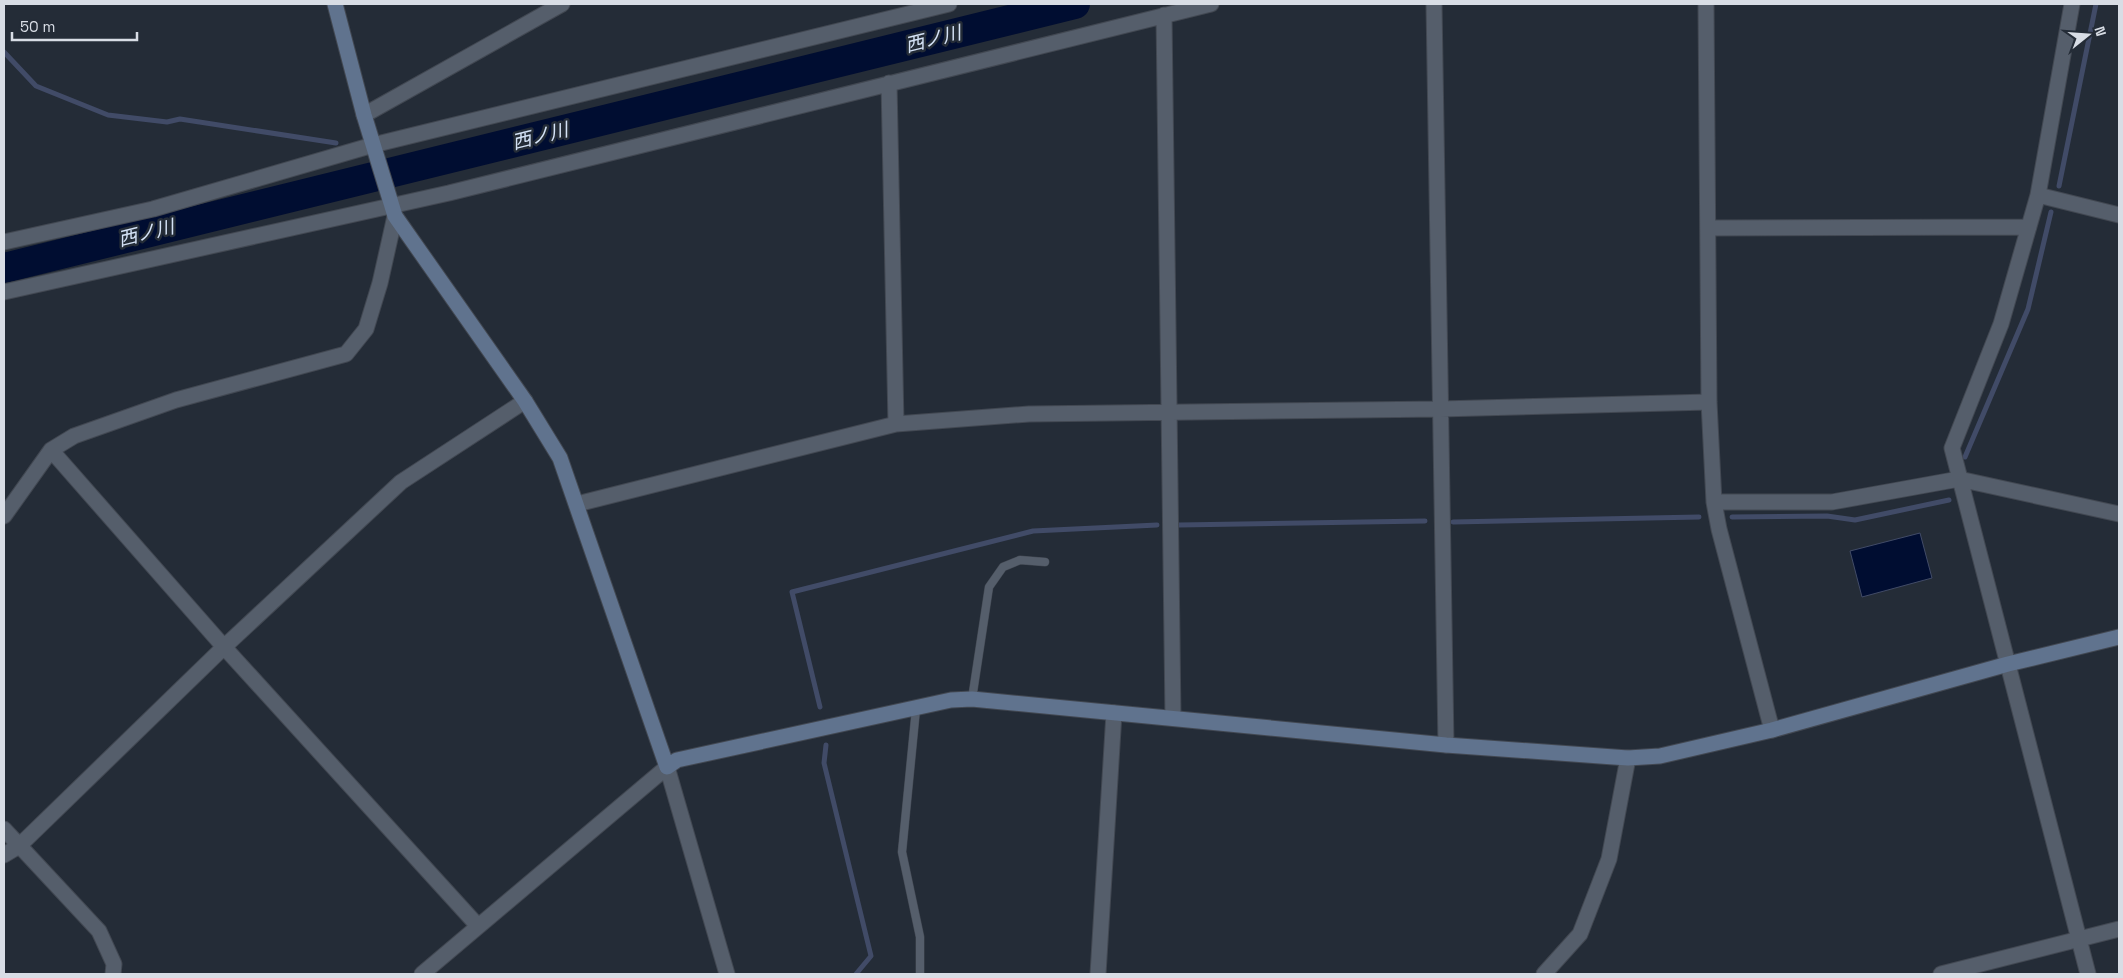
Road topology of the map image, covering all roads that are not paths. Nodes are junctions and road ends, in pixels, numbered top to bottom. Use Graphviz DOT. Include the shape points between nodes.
graph roads {
  1 [pos="334,4"];
  2 [pos="562,4"];
  3 [pos="949,4"];
  4 [pos="1211,4"];
  5 [pos="1434,4"];
  6 [pos="1706,4"];
  7 [pos="2072,4"];
  8 [pos="1164,15"];
  9 [pos="889,84"];
  10 [pos="364,115"];
  11 [pos="375,152"];
  12 [pos="2038,195"];
  13 [pos="394,211"];
  14 [pos="2119,215"];
  15 [pos="2029,227"];
  16 [pos="1708,228"];
  17 [pos="4,242"];
  18 [pos="4,292"];
  19 [pos="525,401"];
  20 [pos="1709,402"];
  21 [pos="1440,409"];
  22 [pos="1168,412"];
  23 [pos="896,424"];
  24 [pos="51,450"];
  25 [pos="1959,479"];
  26 [pos="1714,502"];
  27 [pos="576,504"];
  28 [pos="2119,514"];
  29 [pos="4,516"];
  30 [pos="1045,562"];
  31 [pos="2119,636"];
  32 [pos="224,647"];
  33 [pos="2008,664"];
  34 [pos="972,699"];
  35 [pos="916,709"];
  36 [pos="1114,712"];
  37 [pos="1173,718"];
  38 [pos="1772,730"];
  39 [pos="1446,745"];
  40 [pos="1628,758"];
  41 [pos="666,767"];
  42 [pos="4,829"];
  43 [pos="19,846"];
  44 [pos="4,855"];
  45 [pos="478,926"];
  46 [pos="2119,929"];
  47 [pos="2077,940"];
  48 [pos="113,974"];
  49 [pos="422,974"];
  50 [pos="727,974"];
  51 [pos="920,974"];
  52 [pos="1098,974"];
  53 [pos="1544,974"];
  54 [pos="1941,974"];
  55 [pos="2088,974"];
  1 -- 10 [label="street"];
  2 -- 10 [label="street"];
  3 -- 11 [label="street"];
  4 -- 8 [label="street"];
  5 -- 21 [label="street"];
  6 -- 16 [label="street"];
  7 -- 12 [label="street"];
  8 -- 9 [label="street"];
  8 -- 22 [label="street"];
  9 -- 13 [label="street"];
  9 -- 23 [label="street"];
  10 -- 11 [label="street"];
  11 -- 13 [label="street"];
  11 -- 17 [label="street" via="153,209"];
  12 -- 14 [label="street"];
  12 -- 15 [label="street"];
  13 -- 18 [label="street"];
  13 -- 19 [label="street"];
  13 -- 24 [label="street" via="380,282 366,329 346,354 176,400 74,436"];
  15 -- 16 [label="street"];
  15 -- 25 [label="street" via="2000,324 1952,448"];
  16 -- 20 [label="street"];
  19 -- 27 [label="street" via="560,458"];
  19 -- 32 [label="street" via="401,482"];
  20 -- 21 [label="street"];
  20 -- 26 [label="street"];
  21 -- 22 [label="street"];
  21 -- 39 [label="street"];
  22 -- 23 [label="street" via="1029,414"];
  22 -- 37 [label="street"];
  23 -- 27 [label="street"];
  24 -- 29 [label="street"];
  24 -- 32 [label="street"];
  25 -- 26 [label="street" via="1832,502"];
  25 -- 28 [label="street"];
  25 -- 33 [label="street"];
  26 -- 38 [label="street"];
  27 -- 41 [label="street"];
  30 -- 34 [label="lane" via="1020,560 1003,567 989,587"];
  31 -- 33 [label="street"];
  32 -- 43 [label="street"];
  32 -- 45 [label="street"];
  33 -- 38 [label="street"];
  33 -- 47 [label="street"];
  34 -- 35 [label="street" via="951,700"];
  34 -- 36 [label="street"];
  35 -- 41 [label="street" via="677,760"];
  35 -- 51 [label="lane" via="902,852 920,937"];
  36 -- 37 [label="street"];
  36 -- 52 [label="street"];
  37 -- 39 [label="street"];
  38 -- 40 [label="street" via="1660,756"];
  39 -- 40 [label="street"];
  40 -- 53 [label="street" via="1610,859 1580,934"];
  41 -- 45 [label="street"];
  41 -- 50 [label="street"];
  42 -- 43 [label="street"];
  43 -- 44 [label="street"];
  43 -- 48 [label="street" via="99,931 114,964"];
  45 -- 49 [label="street"];
  46 -- 47 [label="street"];
  47 -- 54 [label="street"];
  47 -- 55 [label="street"];
}
